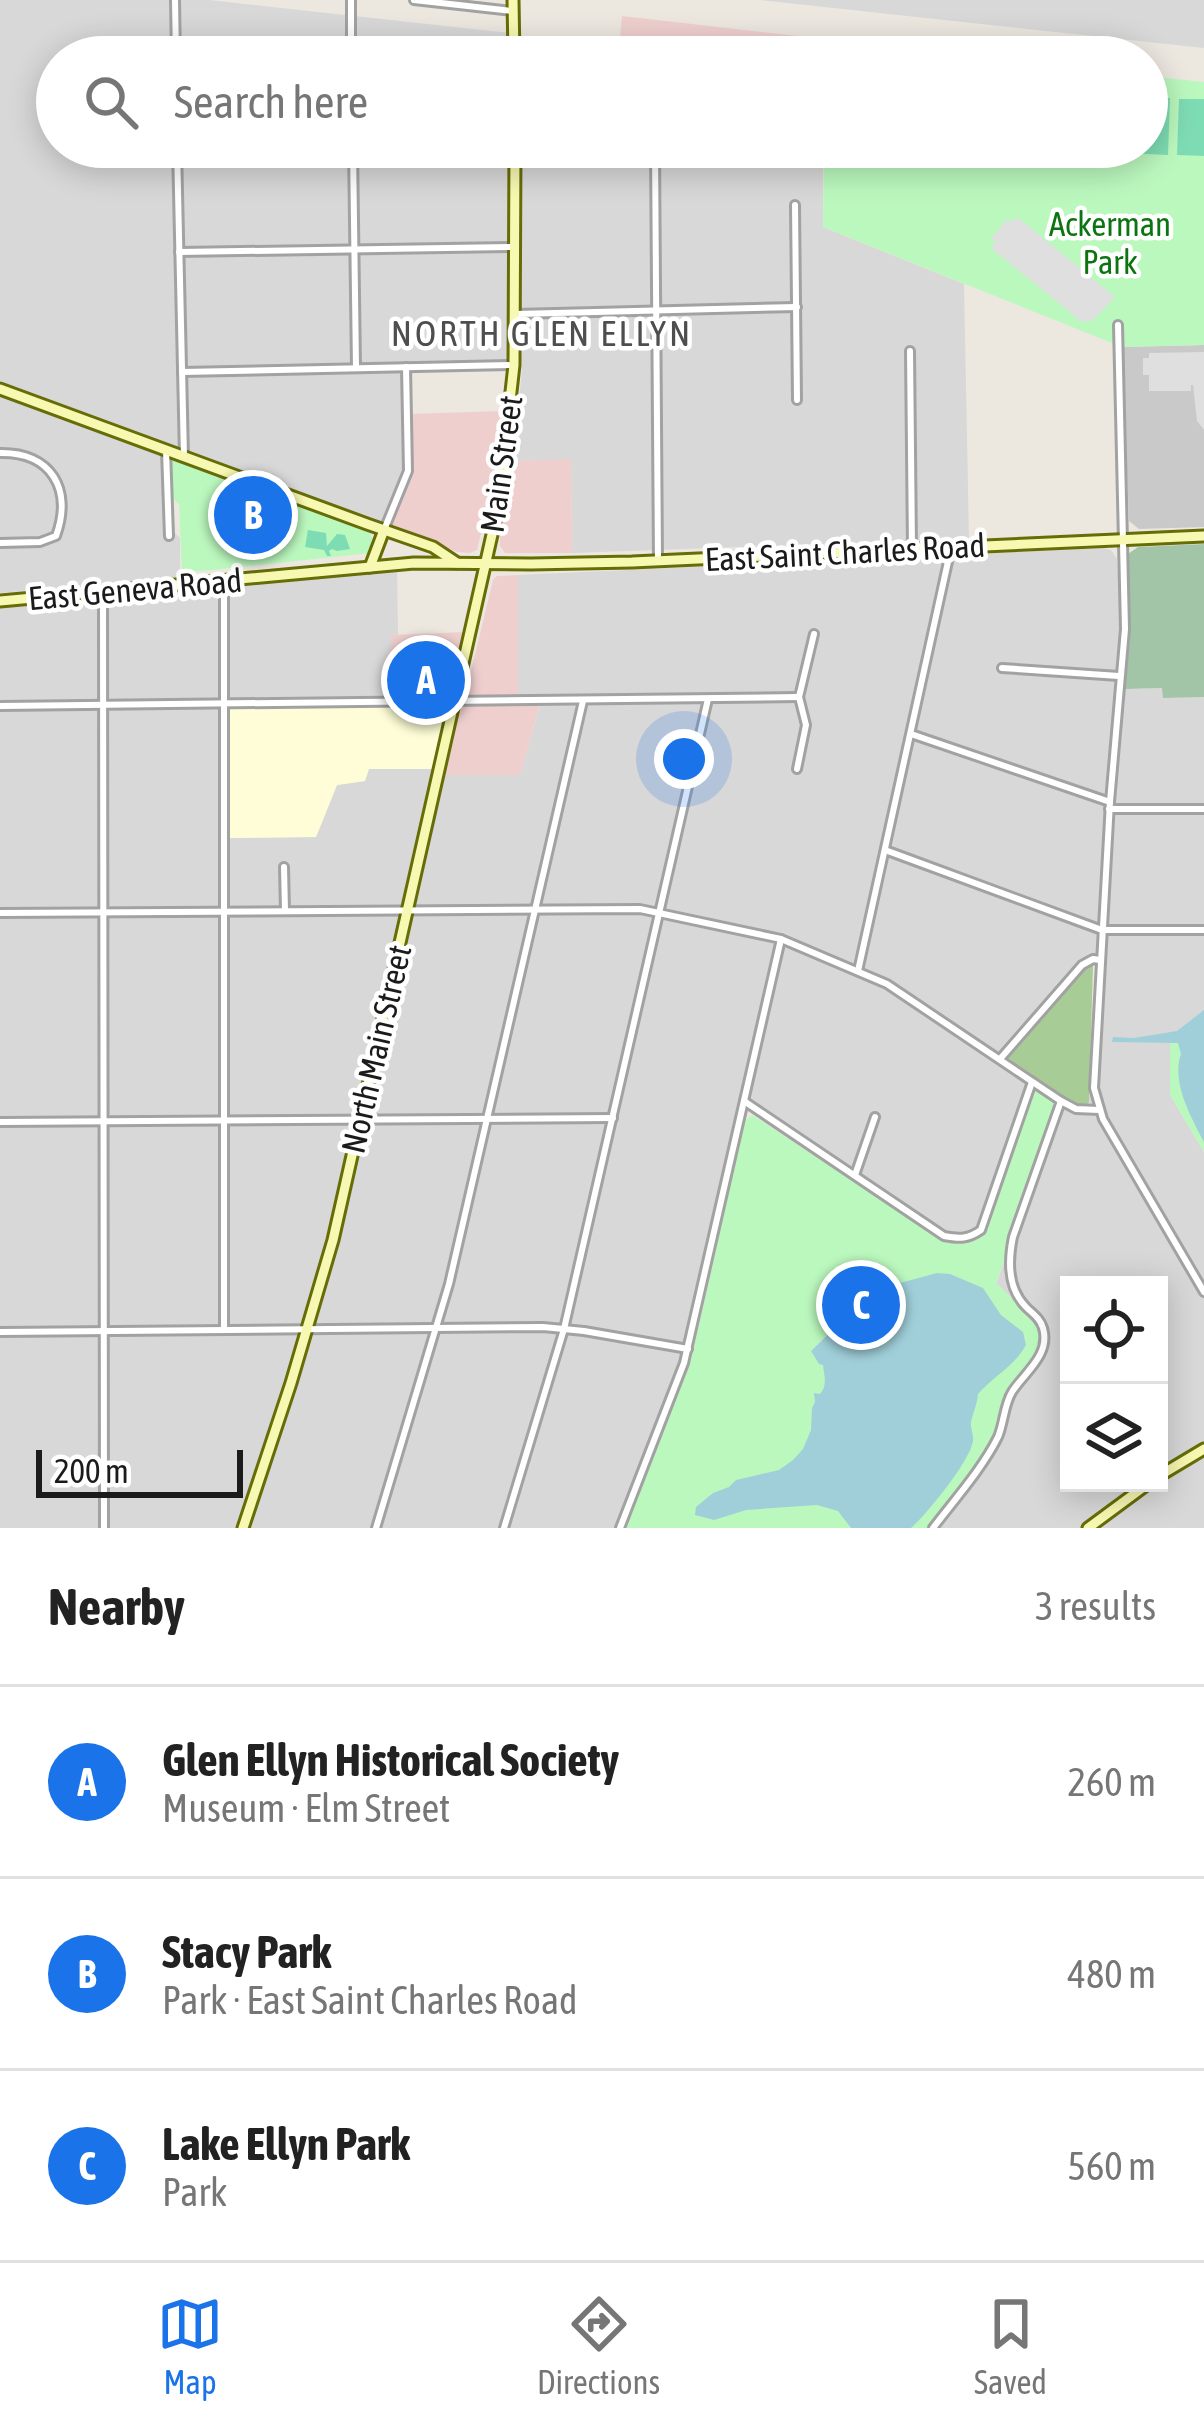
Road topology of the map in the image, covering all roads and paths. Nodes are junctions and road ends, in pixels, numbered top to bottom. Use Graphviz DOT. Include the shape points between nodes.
graph roads {
  1 [pos="175,0"];
  2 [pos="351,0"];
  3 [pos="415,0"];
  4 [pos="513,6"];
  5 [pos="176,36"];
  6 [pos="352,36"];
  7 [pos="514,36"];
  8 [pos="177,168"];
  9 [pos="353,168"];
  10 [pos="515,168"];
  11 [pos="655,168"];
  12 [pos="795,205"];
  13 [pos="516,247"];
  14 [pos="354,249"];
  15 [pos="179,252"];
  16 [pos="797,308"];
  17 [pos="657,313"];
  18 [pos="516,314"];
  19 [pos="1118,325"];
  20 [pos="910,351"];
  21 [pos="514,365"];
  22 [pos="406,367"];
  23 [pos="356,368"];
  24 [pos="182,371"];
  25 [pos="0,388"];
  26 [pos="797,400"];
  27 [pos="166,450"];
  28 [pos="0,453"];
  29 [pos="184,457"];
  30 [pos="385,530"];
  31 [pos="169,536"];
  32 [pos="1204,536"];
  33 [pos="1124,540"];
  34 [pos="0,543"];
  35 [pos="951,548"];
  36 [pos="911,550"];
  37 [pos="658,561"];
  38 [pos="457,563"];
  39 [pos="486,564"];
  40 [pos="370,567"];
  41 [pos="224,581"];
  42 [pos="103,592"];
  43 [pos="0,601"];
  44 [pos="814,634"];
  45 [pos="1003,668"];
  46 [pos="1120,676"];
  47 [pos="799,697"];
  48 [pos="708,699"];
  49 [pos="583,700"];
  50 [pos="455,701"];
  51 [pos="223,704"];
  52 [pos="103,705"];
  53 [pos="0,706"];
  54 [pos="911,734"];
  55 [pos="796,769"];
  56 [pos="1109,806"];
  57 [pos="1204,809"];
  58 [pos="885,850"];
  59 [pos="284,867"];
  60 [pos="407,909"];
  61 [pos="534,909"];
  62 [pos="285,910"];
  63 [pos="224,911"];
  64 [pos="104,912"];
  65 [pos="660,912"];
  66 [pos="0,913"];
  67 [pos="1102,930"];
  68 [pos="1204,930"];
  69 [pos="781,939"];
  70 [pos="1100,960"];
  71 [pos="858,971"];
  72 [pos="1000,1059"];
  73 [pos="1032,1082"];
  74 [pos="744,1101"];
  75 [pos="1061,1102"];
  76 [pos="1099,1110"];
  77 [pos="487,1118"];
  78 [pos="613,1118"];
  79 [pos="875,1118"];
  80 [pos="360,1119"];
  81 [pos="224,1120"];
  82 [pos="103,1121"];
  83 [pos="0,1122"];
  84 [pos="855,1175"];
  85 [pos="1204,1292"];
  86 [pos="436,1328"];
  87 [pos="308,1329"];
  88 [pos="564,1329"];
  89 [pos="224,1330"];
  90 [pos="103,1331"];
  91 [pos="0,1332"];
  92 [pos="688,1349"];
  93 [pos="1204,1449"];
  94 [pos="1168,1471"];
  95 [pos="1137,1492"];
  96 [pos="104,1528"];
  97 [pos="243,1528"];
  98 [pos="376,1528"];
  99 [pos="504,1528"];
  100 [pos="620,1528"];
  101 [pos="933,1528"];
  102 [pos="1088,1528"];
  1 -- 5 [label="street"];
  2 -- 6 [label="street"];
  3 -- 4 [label="street"];
  4 -- 7 [label="street"];
  8 -- 15 [label="street"];
  9 -- 14 [label="street"];
  10 -- 13 [label="street, Main Street"];
  11 -- 17 [label="street"];
  12 -- 16 [label="street"];
  13 -- 14 [label="street"];
  13 -- 18 [label="street, Main Street"];
  14 -- 15 [label="street"];
  14 -- 23 [label="street"];
  15 -- 24 [label="street"];
  16 -- 17 [label="street"];
  16 -- 26 [label="street"];
  17 -- 18 [label="street"];
  17 -- 37 [label="street"];
  18 -- 21 [label="street, Main Street"];
  19 -- 33 [label="street"];
  20 -- 36 [label="street"];
  21 -- 22 [label="street"];
  21 -- 39 [label="street, Main Street"];
  22 -- 23 [label="street"];
  22 -- 30 [label="street" via="408,471"];
  23 -- 24 [label="street"];
  24 -- 29 [label="street"];
  25 -- 27 [label="street"];
  27 -- 29 [label="street"];
  27 -- 31 [label="street"];
  28 -- 34 [label="street" via="47,467 62,503 56,536"];
  29 -- 30 [label="street"];
  30 -- 38 [label="street"];
  30 -- 40 [label="street"];
  32 -- 33 [label="street, East Saint Charles Road"];
  33 -- 35 [label="street, East Saint Charles Road"];
  33 -- 46 [label="street"];
  35 -- 36 [label="street, East Saint Charles Road"];
  35 -- 54 [label="street"];
  36 -- 37 [label="street, East Saint Charles Road"];
  37 -- 39 [label="street, East Saint Charles Road"];
  38 -- 39 [label="street, East Geneva Road"];
  38 -- 40 [label="street, East Geneva Road"];
  39 -- 50 [label="street, North Main Street"];
  40 -- 41 [label="street, East Geneva Road"];
  41 -- 42 [label="street, East Geneva Road"];
  41 -- 51 [label="street"];
  42 -- 43 [label="street, East Geneva Road"];
  42 -- 52 [label="street"];
  44 -- 47 [label="street"];
  45 -- 46 [label="street"];
  46 -- 56 [label="street"];
  47 -- 48 [label="street"];
  47 -- 55 [label="street" via="806,725"];
  48 -- 49 [label="street"];
  48 -- 65 [label="street"];
  49 -- 50 [label="street"];
  49 -- 61 [label="street"];
  50 -- 51 [label="street"];
  50 -- 60 [label="street, North Main Street"];
  51 -- 52 [label="street"];
  51 -- 63 [label="street"];
  52 -- 53 [label="street"];
  52 -- 64 [label="street"];
  54 -- 56 [label="street"];
  54 -- 58 [label="street"];
  56 -- 57 [label="street"];
  56 -- 67 [label="street"];
  58 -- 67 [label="street"];
  58 -- 71 [label="street"];
  59 -- 62 [label="street"];
  60 -- 61 [label="street"];
  60 -- 62 [label="street"];
  60 -- 80 [label="street, North Main Street"];
  61 -- 65 [label="street"];
  61 -- 77 [label="street"];
  62 -- 63 [label="street"];
  63 -- 64 [label="street"];
  63 -- 81 [label="street"];
  64 -- 66 [label="street"];
  64 -- 82 [label="street"];
  65 -- 69 [label="street"];
  65 -- 78 [label="street"];
  67 -- 68 [label="street"];
  67 -- 70 [label="street"];
  69 -- 71 [label="street"];
  69 -- 74 [label="street"];
  70 -- 72 [label="street" via="1082,965"];
  70 -- 76 [label="street"];
  71 -- 72 [label="street"];
  72 -- 73 [label="street"];
  73 -- 75 [label="street"];
  73 -- 84 [label="street" via="981,1231 969,1238 944,1236"];
  74 -- 84 [label="street"];
  74 -- 92 [label="street"];
  75 -- 76 [label="street"];
  75 -- 101 [label="street" via="1009,1258 1014,1290 1042,1326 1043,1349 1012,1391 996,1441"];
  76 -- 85 [label="street"];
  77 -- 78 [label="street"];
  77 -- 80 [label="street"];
  77 -- 86 [label="street"];
  78 -- 88 [label="street"];
  79 -- 84 [label="street"];
  80 -- 81 [label="street"];
  80 -- 87 [label="street, North Main Street"];
  81 -- 82 [label="street"];
  81 -- 89 [label="street"];
  82 -- 83 [label="street"];
  82 -- 90 [label="street"];
  86 -- 87 [label="street"];
  86 -- 88 [label="street"];
  86 -- 98 [label="street"];
  87 -- 89 [label="street"];
  87 -- 97 [label="street, North Main Street"];
  88 -- 92 [label="street"];
  88 -- 99 [label="street"];
  89 -- 90 [label="street"];
  90 -- 91 [label="street"];
  90 -- 96 [label="street"];
  92 -- 100 [label="street"];
  93 -- 94 [label="street"];
  95 -- 102 [label="street"];
}
